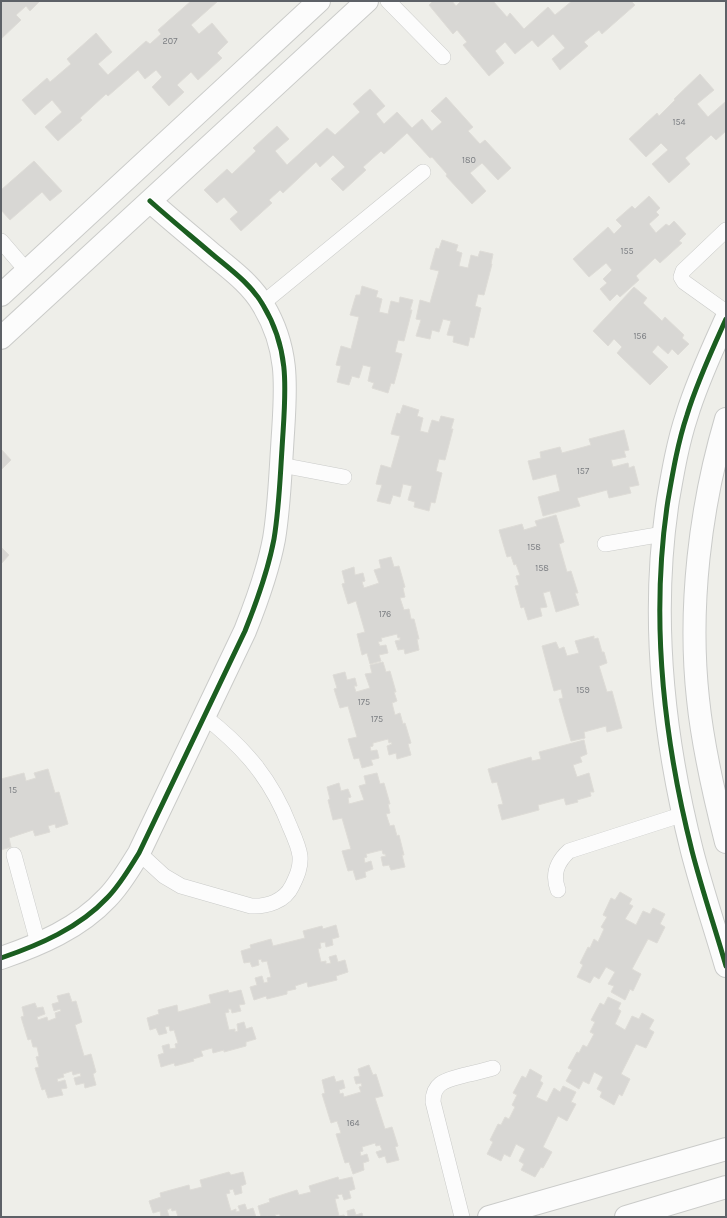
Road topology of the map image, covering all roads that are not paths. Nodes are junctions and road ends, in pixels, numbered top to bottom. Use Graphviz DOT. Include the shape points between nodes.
graph roads {
  1 [pos="319,1"];
  2 [pos="367,1"];
  3 [pos="388,1"];
  4 [pos="443,57"];
  5 [pos="423,172"];
  6 [pos="150,201"];
  7 [pos="726,230"];
  8 [pos="1,240"];
  9 [pos="27,271"];
  10 [pos="1,295"];
  11 [pos="263,303"];
  12 [pos="726,312"];
  13 [pos="726,318"];
  14 [pos="1,338"];
  15 [pos="726,419"];
  16 [pos="281,464"];
  17 [pos="344,478"];
  18 [pos="663,534"];
  19 [pos="605,544"];
  20 [pos="205,717"];
  21 [pos="684,814"];
  22 [pos="726,842"];
  23 [pos="139,853"];
  24 [pos="14,855"];
  25 [pos="558,890"];
  26 [pos="38,943"];
  27 [pos="1,958"];
  28 [pos="726,966"];
  29 [pos="492,1068"];
  30 [pos="726,1150"];
  31 [pos="726,1187"];
  32 [pos="462,1217"];
  33 [pos="489,1217"];
  34 [pos="626,1217"];
  1 -- 9 [label="street"];
  2 -- 6 [label="street"];
  3 -- 4 [label="lane"];
  5 -- 11 [label="lane"];
  6 -- 11 [label="street" via="235,273"];
  6 -- 14 [label="street"];
  7 -- 12 [label="lane" via="683,271 681,277 684,282"];
  8 -- 9 [label="lane"];
  9 -- 10 [label="street"];
  11 -- 16 [label="street" via="281,344 286,372"];
  13 -- 18 [label="street" via="687,415 672,474"];
  15 -- 22 [label="street" via="702,532 697,573 695,657 702,733"];
  16 -- 17 [label="lane"];
  16 -- 20 [label="street" via="274,538 261,588 245,631"];
  18 -- 19 [label="lane"];
  18 -- 21 [label="street" via="659,614 660,655 669,735"];
  20 -- 23 [label="street"];
  20 -- 23 [label="lane" via="244,751 274,792 300,856 298,874 291,889 278,901 260,907 251,906 181,886 164,876"];
  21 -- 25 [label="lane" via="569,851 556,868"];
  21 -- 28 [label="street" via="692,851"];
  23 -- 26 [label="street" via="107,898 86,917 63,932"];
  24 -- 26 [label="lane"];
  26 -- 27 [label="street"];
  29 -- 32 [label="lane" via="443,1082 433,1096"];
  30 -- 33 [label="street"];
  31 -- 34 [label="street"];
}
